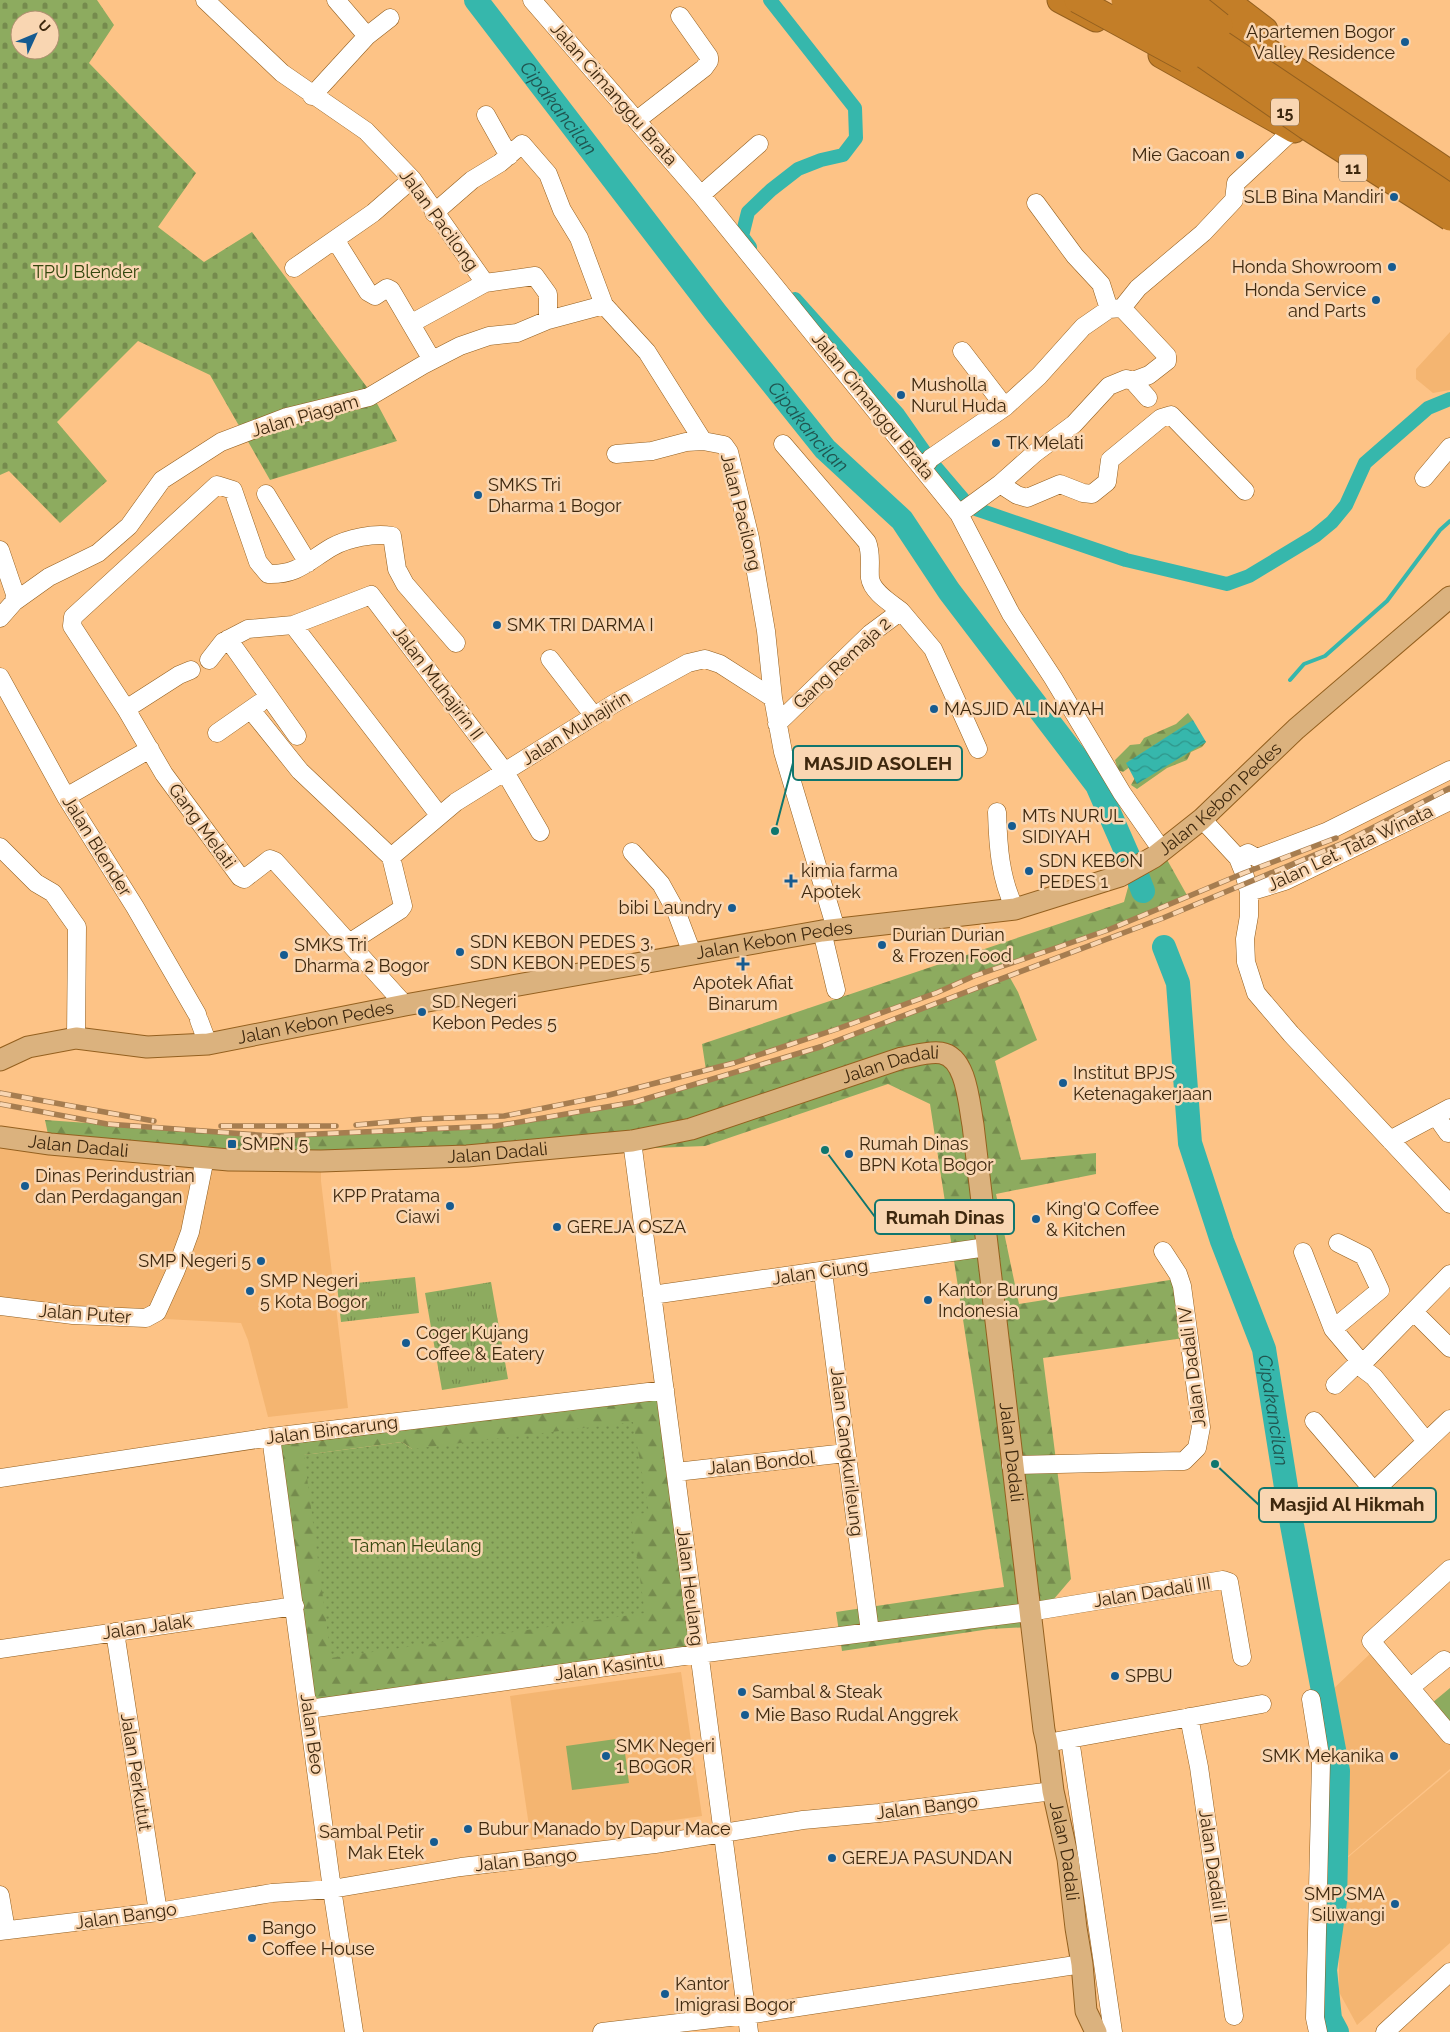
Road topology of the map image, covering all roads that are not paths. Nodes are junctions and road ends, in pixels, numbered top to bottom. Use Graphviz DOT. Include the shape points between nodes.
graph roads {
  1 [pos="205,0"];
  2 [pos="336,0"];
  3 [pos="1060,0"];
  4 [pos="1077,0"];
  5 [pos="1111,0"];
  6 [pos="1124,0"];
  7 [pos="1157,0"];
  8 [pos="1191,0"];
  9 [pos="537,2"];
  10 [pos="1226,12"];
  11 [pos="680,16"];
  12 [pos="390,18"];
  13 [pos="367,36"];
  14 [pos="1202,59"];
  15 [pos="312,96"];
  16 [pos="1255,107"];
  17 [pos="486,115"];
  18 [pos="637,120"];
  19 [pos="1358,124"];
  20 [pos="1300,128"];
  21 [pos="759,144"];
  22 [pos="509,156"];
  23 [pos="1450,173"];
  24 [pos="412,179"];
  25 [pos="701,194"];
  26 [pos="1450,197"];
  27 [pos="1036,203"];
  28 [pos="434,213"];
  29 [pos="1450,218"];
  30 [pos="1450,230"];
  31 [pos="336,241"];
  32 [pos="294,268"];
  33 [pos="485,283"];
  34 [pos="604,305"];
  35 [pos="1116,309"];
  36 [pos="548,320"];
  37 [pos="412,323"];
  38 [pos="962,351"];
  39 [pos="432,360"];
  40 [pos="1133,381"];
  41 [pos="1148,398"];
  42 [pos="1005,407"];
  43 [pos="703,441"];
  44 [pos="783,444"];
  45 [pos="1450,447"];
  46 [pos="616,454"];
  47 [pos="932,459"];
  48 [pos="1424,478"];
  49 [pos="1000,484"];
  50 [pos="1245,491"];
  51 [pos="266,494"];
  52 [pos="959,514"];
  53 [pos="0,550"];
  54 [pos="308,563"];
  55 [pos="1450,597"];
  56 [pos="14,602"];
  57 [pos="901,611"];
  58 [pos="0,618"];
  59 [pos="293,625"];
  60 [pos="228,639"];
  61 [pos="456,643"];
  62 [pos="210,660"];
  63 [pos="550,660"];
  64 [pos="191,670"];
  65 [pos="0,677"];
  66 [pos="268,696"];
  67 [pos="773,698"];
  68 [pos="126,709"];
  69 [pos="250,710"];
  70 [pos="594,716"];
  71 [pos="777,724"];
  72 [pos="217,733"];
  73 [pos="298,736"];
  74 [pos="150,749"];
  75 [pos="978,749"];
  76 [pos="1450,770"];
  77 [pos="505,772"];
  78 [pos="66,798"];
  79 [pos="1449,805"];
  80 [pos="997,812"];
  81 [pos="439,816"];
  82 [pos="1202,819"];
  83 [pos="540,832"];
  84 [pos="0,847"];
  85 [pos="1161,849"];
  86 [pos="632,852"];
  87 [pos="391,857"];
  88 [pos="1238,858"];
  89 [pos="1249,892"];
  90 [pos="1016,909"];
  91 [pos="829,930"];
  92 [pos="349,943"];
  93 [pos="692,953"];
  94 [pos="836,990"];
  95 [pos="405,1005"];
  96 [pos="76,1038"];
  97 [pos="208,1044"];
  98 [pos="0,1060"];
  99 [pos="1443,1112"];
  100 [pos="1448,1133"];
  101 [pos="0,1137"];
  102 [pos="1390,1140"];
  103 [pos="632,1141"];
  104 [pos="204,1165"];
  105 [pos="1450,1204"];
  106 [pos="1338,1243"];
  107 [pos="987,1247"];
  108 [pos="1163,1251"];
  109 [pos="1303,1252"];
  110 [pos="823,1272"];
  111 [pos="1450,1274"];
  112 [pos="652,1295"];
  113 [pos="0,1306"];
  114 [pos="1414,1312"];
  115 [pos="1333,1329"];
  116 [pos="1450,1348"];
  117 [pos="1359,1363"];
  118 [pos="1335,1385"];
  119 [pos="665,1390"];
  120 [pos="1450,1419"];
  121 [pos="1314,1421"];
  122 [pos="271,1437"];
  123 [pos="1426,1441"];
  124 [pos="846,1454"];
  125 [pos="1011,1465"];
  126 [pos="676,1472"];
  127 [pos="0,1478"];
  128 [pos="1450,1569"];
  129 [pos="295,1606"];
  130 [pos="1029,1612"];
  131 [pos="115,1632"];
  132 [pos="870,1632"];
  133 [pos="0,1649"];
  134 [pos="698,1654"];
  135 [pos="1242,1657"];
  136 [pos="1444,1660"];
  137 [pos="1411,1687"];
  138 [pos="1311,1699"];
  139 [pos="1262,1704"];
  140 [pos="309,1709"];
  141 [pos="1189,1717"];
  142 [pos="1450,1735"];
  143 [pos="1070,1739"];
  144 [pos="1047,1743"];
  145 [pos="1053,1791"];
  146 [pos="721,1832"];
  147 [pos="1077,1854"];
  148 [pos="332,1889"];
  149 [pos="0,1895"];
  150 [pos="158,1912"];
  151 [pos="1097,1923"];
  152 [pos="1076,1928"];
  153 [pos="3,1931"];
  154 [pos="1083,1972"];
  155 [pos="1105,1973"];
  156 [pos="1446,1982"];
  157 [pos="1086,2011"];
  158 [pos="1234,2016"];
  159 [pos="748,2024"];
  160 [pos="354,2032"];
  161 [pos="602,2032"];
  162 [pos="1078,2032"];
  163 [pos="1096,2032"];
  164 [pos="1113,2032"];
  165 [pos="1318,2032"];
  166 [pos="1385,2032"];
  1 -- 15 [label="street, Jalan Pacilong" via="282,73"];
  2 -- 13 [label="street"];
  3 -- 16 [label="highway, 11"];
  4 -- 20 [label="highway, bridge"];
  5 -- 14 [label="highway"];
  6 -- 20 [label="highway, 15, bridge"];
  7 -- 19 [label="highway, 15, bridge"];
  8 -- 10 [label="highway"];
  8 -- 19 [label="highway, bridge"];
  9 -- 18 [label="street, Jalan Cimanggu Brata"];
  10 -- 14 [label="highway"];
  10 -- 19 [label="highway" via="1329,81"];
  11 -- 18 [label="street" via="709,57 709,62"];
  12 -- 13 [label="street"];
  13 -- 15 [label="street"];
  14 -- 16 [label="highway"];
  15 -- 24 [label="street, Jalan Pacilong" via="366,132"];
  16 -- 20 [label="highway, 11"];
  17 -- 22 [label="street"];
  18 -- 25 [label="street, Jalan Cimanggu Brata"];
  19 -- 23 [label="highway"];
  19 -- 26 [label="highway, 15, bridge"];
  20 -- 29 [label="highway, 15, bridge"];
  20 -- 30 [label="highway, 11"];
  20 -- 35 [label="street" via="1236,183 1234,200 1215,220"];
  21 -- 25 [label="street"];
  22 -- 28 [label="street" via="472,180"];
  22 -- 34 [label="street" via="522,144 548,174 562,210 579,238"];
  24 -- 28 [label="street, Jalan Pacilong"];
  24 -- 31 [label="street"];
  25 -- 47 [label="street, Jalan Cimanggu Brata"];
  27 -- 35 [label="street" via="1075,256 1101,284"];
  28 -- 33 [label="street, Jalan Pacilong"];
  31 -- 32 [label="street"];
  31 -- 37 [label="street" via="368,292 375,296 387,288 391,290"];
  33 -- 36 [label="street, Jalan Pacilong" via="535,276 548,294"];
  33 -- 37 [label="street"];
  34 -- 36 [label="street"];
  34 -- 43 [label="street, Jalan Pacilong" via="647,352"];
  35 -- 40 [label="street" via="1167,356 1167,361 1157,370"];
  35 -- 42 [label="street" via="1083,327 1039,376"];
  36 -- 39 [label="street, Jalan Piagam" via="517,333 489,336"];
  37 -- 39 [label="street"];
  38 -- 42 [label="street"];
  39 -- 56 [label="street, Jalan Piagam" via="369,397 287,417 221,442 162,480 129,526 98,553 49,577"];
  40 -- 41 [label="street"];
  40 -- 49 [label="street" via="1126,379 1109,386 1074,424"];
  42 -- 47 [label="street"];
  43 -- 46 [label="street"];
  43 -- 67 [label="street, Jalan Pacilong" via="724,444 730,452 757,575"];
  44 -- 57 [label="street" via="867,542 871,556 870,580 881,595"];
  45 -- 48 [label="street"];
  47 -- 52 [label="street, Jalan Cimanggu Brata"];
  49 -- 50 [label="street" via="1027,498 1060,484 1092,494 1107,482 1110,460 1168,415 1174,416"];
  49 -- 52 [label="street"];
  51 -- 54 [label="street"];
  52 -- 85 [label="street, Jalan Cimanggu Brata" via="1010,614 1122,793"];
  53 -- 56 [label="street"];
  54 -- 61 [label="street" via="333,546 378,533 392,536 397,570 405,584"];
  54 -- 68 [label="street, Gang Melati" via="285,574 268,574 258,562 233,490 217,485 72,618 72,626"];
  55 -- 82 [label="main road, Jalan Kebon Pedes" via="1296,728"];
  56 -- 58 [label="street"];
  57 -- 71 [label="street, Gang Remaja 2" via="870,634"];
  57 -- 75 [label="street, Gang Remaja 2" via="933,649"];
  59 -- 60 [label="street" via="248,629"];
  59 -- 77 [label="street, Jalan Muhajirin II" via="371,595"];
  59 -- 81 [label="street"];
  60 -- 62 [label="street"];
  60 -- 66 [label="street"];
  63 -- 70 [label="street"];
  64 -- 68 [label="street"];
  65 -- 78 [label="street, Jalan Blender"];
  66 -- 69 [label="street"];
  66 -- 73 [label="street"];
  67 -- 70 [label="street, Jalan Muhajirin" via="720,664 705,659 663,675"];
  67 -- 71 [label="street, Jalan Pacilong"];
  68 -- 74 [label="street, Gang Melati"];
  69 -- 72 [label="street"];
  69 -- 87 [label="street" via="300,771"];
  70 -- 77 [label="street, Jalan Muhajirin"];
  71 -- 91 [label="street, Jalan Pacilong"];
  74 -- 78 [label="street"];
  74 -- 92 [label="street, Gang Melati" via="164,774 240,878 244,879 270,860 275,861"];
  76 -- 88 [label="street" via="1326,832 1270,855 1257,858 1248,853"];
  77 -- 81 [label="street, Jalan Muhajirin"];
  77 -- 83 [label="street, Jalan Muhajirin II"];
  78 -- 97 [label="street, Jalan Blender" via="126,891 198,1017"];
  79 -- 89 [label="street, Jalan Let. Tata Winata" via="1285,881"];
  80 -- 90 [label="street" via="998,852 1007,892"];
  81 -- 87 [label="street, Jalan Muhajirin"];
  82 -- 85 [label="main road, Jalan Kebon Pedes"];
  82 -- 88 [label="street"];
  84 -- 96 [label="street" via="36,883 53,894 78,927"];
  85 -- 90 [label="main road, Jalan Kebon Pedes" via="1141,866 1120,876"];
  86 -- 93 [label="street" via="661,884 676,911"];
  87 -- 92 [label="street" via="402,906"];
  88 -- 89 [label="street"];
  89 -- 102 [label="street" via="1246,962 1256,993"];
  90 -- 91 [label="main road, Jalan Kebon Pedes"];
  91 -- 93 [label="main road, Jalan Kebon Pedes"];
  91 -- 94 [label="street, Jalan Pacilong"];
  92 -- 95 [label="street, Gang Melati"];
  93 -- 95 [label="main road, Jalan Kebon Pedes"];
  95 -- 97 [label="main road, Jalan Kebon Pedes"];
  96 -- 97 [label="main road, Jalan Kebon Pedes" via="148,1047"];
  96 -- 98 [label="main road, Jalan Kebon Pedes" via="28,1047"];
  99 -- 100 [label="street"];
  99 -- 102 [label="street"];
  101 -- 104 [label="main road, Jalan Dadali"];
  102 -- 105 [label="street"];
  103 -- 104 [label="main road, Jalan Dadali" via="467,1156"];
  103 -- 107 [label="main road, Jalan Dadali" via="691,1129 902,1058 943,1053 954,1059 964,1075"];
  103 -- 112 [label="street, Jalan Heulang"];
  104 -- 113 [label="street, Jalan Puter" via="190,1232 172,1279 152,1316 73,1315"];
  106 -- 115 [label="street" via="1364,1256 1380,1290"];
  107 -- 110 [label="street, Jalan Ciung"];
  107 -- 125 [label="main road, Jalan Dadali"];
  108 -- 125 [label="street, Jalan Dadali IV" via="1182,1286 1201,1426 1197,1448 1184,1461"];
  109 -- 115 [label="street"];
  110 -- 112 [label="street, Jalan Ciung"];
  110 -- 124 [label="street, Jalan Cangkurileung"];
  111 -- 114 [label="street"];
  112 -- 119 [label="street, Jalan Heulang"];
  114 -- 116 [label="street"];
  114 -- 117 [label="street"];
  115 -- 117 [label="street"];
  117 -- 118 [label="street"];
  117 -- 123 [label="street"];
  119 -- 122 [label="street, Jalan Bincarung"];
  119 -- 126 [label="street, Jalan Heulang"];
  120 -- 123 [label="street"];
  121 -- 123 [label="street" via="1374,1491"];
  122 -- 127 [label="street, Jalan Bincarung"];
  122 -- 129 [label="street, Jalan Beo"];
  124 -- 126 [label="street, Jalan Bondol"];
  124 -- 132 [label="street, Jalan Cangkurileung"];
  125 -- 130 [label="main road, Jalan Dadali"];
  126 -- 134 [label="street, Jalan Heulang"];
  128 -- 137 [label="street" via="1371,1640"];
  129 -- 131 [label="street, Jalan Jalak"];
  129 -- 140 [label="street, Jalan Beo"];
  130 -- 132 [label="street, Jalan Kasintu"];
  130 -- 135 [label="street, Jalan Dadali III" via="1223,1580 1229,1582"];
  130 -- 144 [label="main road, Jalan Dadali"];
  131 -- 133 [label="street, Jalan Jalak"];
  131 -- 150 [label="street, Jalan Perkutut"];
  132 -- 134 [label="street, Jalan Kasintu"];
  134 -- 140 [label="street, Jalan Kasintu"];
  134 -- 146 [label="street, Jalan Heulang"];
  136 -- 137 [label="street"];
  137 -- 142 [label="street"];
  138 -- 165 [label="street" via="1321,1762 1315,2018"];
  139 -- 141 [label="street"];
  140 -- 148 [label="street, Jalan Beo"];
  141 -- 143 [label="street"];
  141 -- 158 [label="street, Jalan Dadali II"];
  143 -- 144 [label="street"];
  143 -- 147 [label="street"];
  144 -- 145 [label="main road, Jalan Dadali"];
  145 -- 146 [label="street, Jalan Bango"];
  145 -- 147 [label="main road, Jalan Dadali"];
  146 -- 148 [label="street, Jalan Bango" via="655,1844 461,1867"];
  146 -- 159 [label="street, Jalan Heulang"];
  147 -- 151 [label="street"];
  147 -- 152 [label="main road, Jalan Dadali"];
  148 -- 150 [label="street, Jalan Bango" via="272,1893"];
  148 -- 160 [label="street, Jalan Beo"];
  149 -- 153 [label="street"];
  150 -- 153 [label="street, Jalan Bango"];
  151 -- 152 [label="street"];
  151 -- 155 [label="street"];
  152 -- 154 [label="main road, Jalan Dadali"];
  154 -- 155 [label="street"];
  154 -- 157 [label="main road, Jalan Dadali"];
  154 -- 159 [label="street"];
  155 -- 164 [label="street"];
  156 -- 166 [label="street"];
  157 -- 162 [label="main road"];
  157 -- 163 [label="main road, Jalan Dadali"];
  159 -- 161 [label="street"];
}
